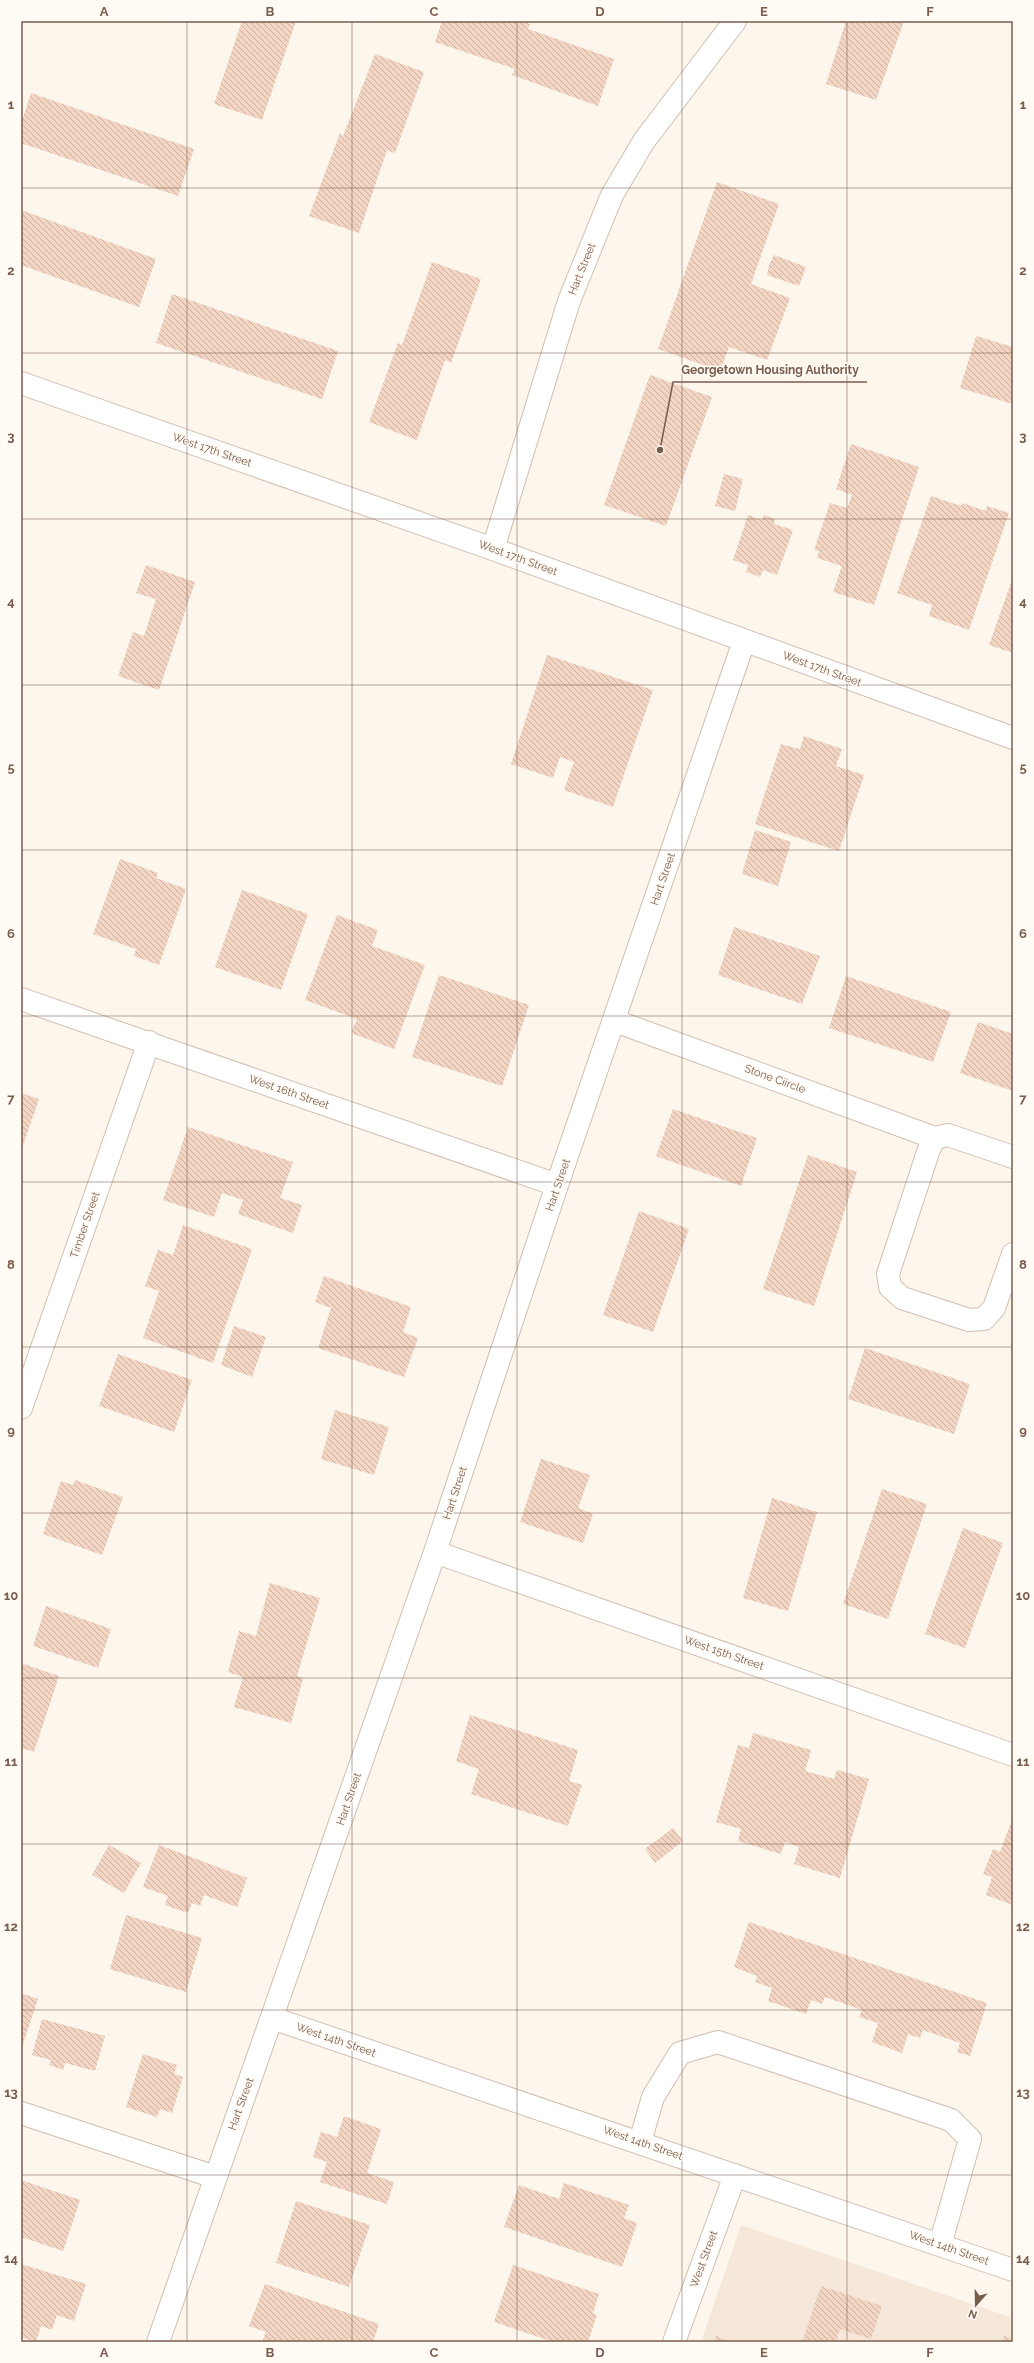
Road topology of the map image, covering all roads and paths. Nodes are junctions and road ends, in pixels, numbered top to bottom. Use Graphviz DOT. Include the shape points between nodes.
graph roads {
  1 [pos="735,21"];
  2 [pos="21,383"];
  3 [pos="493,549"];
  4 [pos="744,641"];
  5 [pos="1013,738"];
  6 [pos="21,999"];
  7 [pos="615,1021"];
  8 [pos="149,1042"];
  9 [pos="935,1138"];
  10 [pos="1013,1157"];
  11 [pos="557,1185"];
  12 [pos="1013,1254"];
  13 [pos="21,1408"];
  14 [pos="435,1552"];
  15 [pos="1013,1755"];
  16 [pos="272,2018"];
  17 [pos="21,2113"];
  18 [pos="640,2142"];
  19 [pos="735,2175"];
  20 [pos="215,2177"];
  21 [pos="940,2245"];
  22 [pos="1013,2270"];
  23 [pos="158,2342"];
  24 [pos="674,2342"];
  1 -- 3 [label="street, Hart Street" via="644,141 612,195 569,301"];
  2 -- 3 [label="street, West 17th Street"];
  3 -- 4 [label="street, West 17th Street"];
  4 -- 5 [label="street, West 17th Street"];
  4 -- 7 [label="street, Hart Street"];
  6 -- 8 [label="street, West 16th Street"];
  7 -- 9 [label="street, Stone Ciircle"];
  7 -- 11 [label="street, Hart Street"];
  8 -- 11 [label="street, West 16th Street"];
  8 -- 13 [label="street, Timber Street"];
  9 -- 10 [label="street, Stone Ciircle" via="948,1135"];
  9 -- 12 [label="street" via="929,1149 888,1274 890,1288 902,1298 969,1320 984,1320 994,1308"];
  11 -- 14 [label="street, Hart Street"];
  14 -- 15 [label="street, West 15th Street"];
  14 -- 16 [label="street, Hart Street"];
  16 -- 18 [label="street, West 14th Street"];
  16 -- 20 [label="street, Hart Street"];
  17 -- 20 [label="street"];
  18 -- 19 [label="street, West 14th Street"];
  18 -- 21 [label="street" via="653,2097 680,2053 718,2042 951,2120 970,2139"];
  19 -- 21 [label="street, West 14th Street"];
  19 -- 24 [label="street, West Street"];
  20 -- 23 [label="street, Hart Street"];
  21 -- 22 [label="street, West 14th Street"];
}
